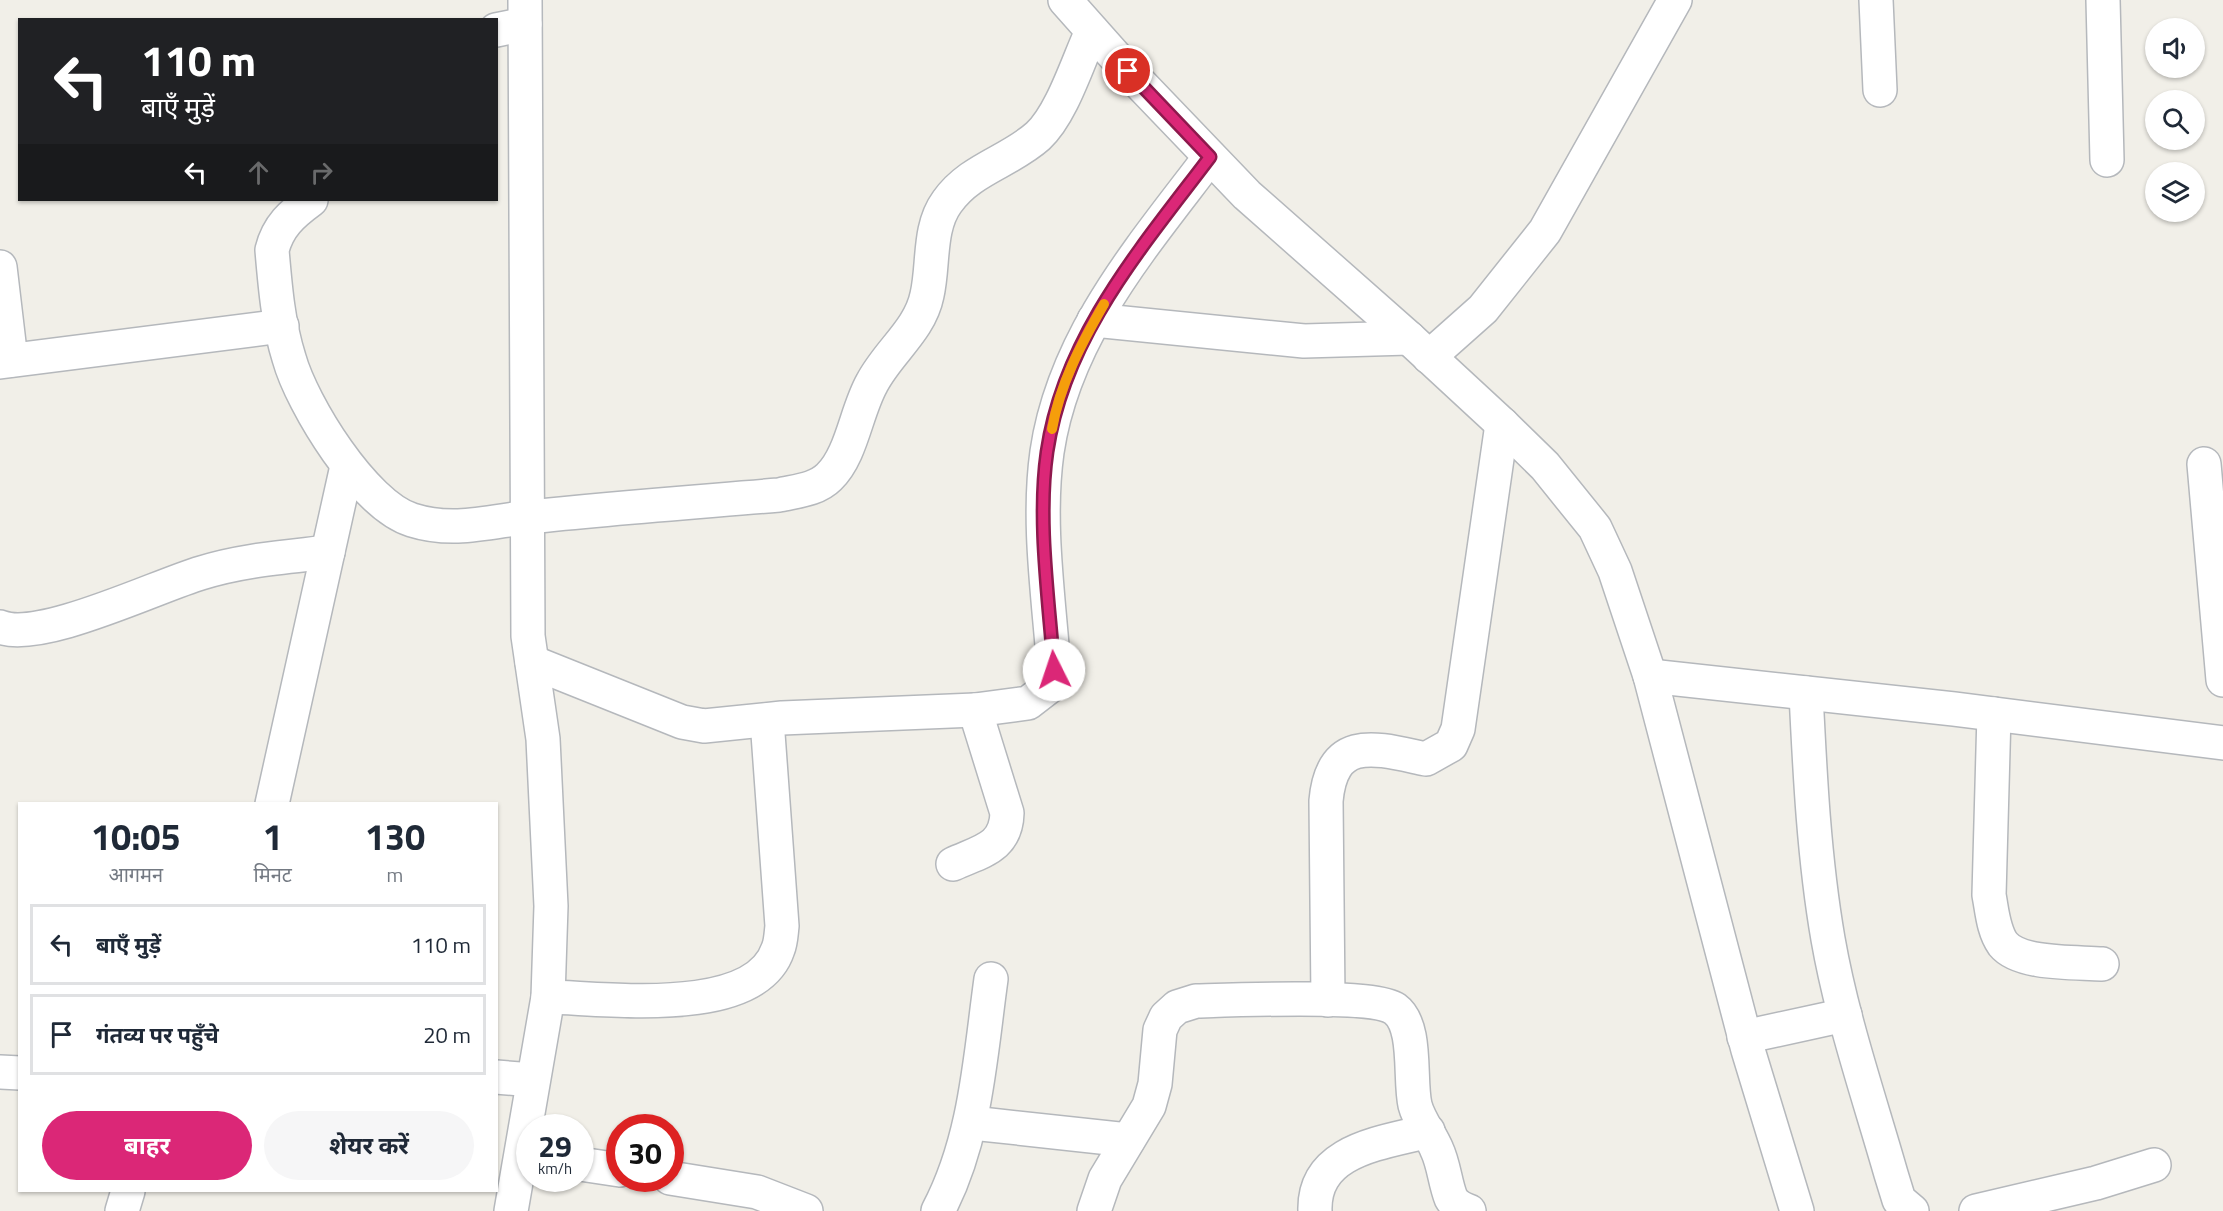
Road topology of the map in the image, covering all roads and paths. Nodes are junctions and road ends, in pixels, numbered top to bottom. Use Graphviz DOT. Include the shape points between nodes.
graph roads {
  1 [pos="1065,0"];
  2 [pos="1675,0"];
  3 [pos="1876,0"];
  4 [pos="2103,0"];
  5 [pos="516,18"];
  6 [pos="1092,31"];
  7 [pos="1880,90"];
  8 [pos="1210,157"];
  9 [pos="2107,160"];
  10 [pos="310,201"];
  11 [pos="0,267"];
  12 [pos="1094,320"];
  13 [pos="282,326"];
  14 [pos="1419,348"];
  15 [pos="5,361"];
  16 [pos="1502,424"];
  17 [pos="2204,464"];
  18 [pos="347,466"];
  19 [pos="527,517"];
  20 [pos="328,552"];
  21 [pos="0,627"];
  22 [pos="532,662"];
  23 [pos="1650,676"];
  24 [pos="2223,680"];
  25 [pos="1806,693"];
  26 [pos="975,710"];
  27 [pos="1994,714"];
  28 [pos="766,720"];
  29 [pos="2223,742"];
  30 [pos="272,802"];
  31 [pos="953,864"];
  32 [pos="2102,964"];
  33 [pos="991,979"];
  34 [pos="548,997"];
  35 [pos="1328,1000"];
  36 [pos="1845,1015"];
  37 [pos="1744,1037"];
  38 [pos="0,1072"];
  39 [pos="18,1073"];
  40 [pos="498,1077"];
  41 [pos="533,1080"];
  42 [pos="529,1114"];
  43 [pos="972,1123"];
  44 [pos="1428,1131"];
  45 [pos="1128,1140"];
  46 [pos="2154,1165"];
  47 [pos="684,1180"];
  48 [pos="516,1191"];
  49 [pos="128,1192"];
  50 [pos="123,1211"];
  51 [pos="511,1211"];
  52 [pos="806,1211"];
  53 [pos="938,1211"];
  54 [pos="1094,1211"];
  55 [pos="1315,1211"];
  56 [pos="1469,1211"];
  57 [pos="1797,1211"];
  58 [pos="1912,1211"];
  59 [pos="1976,1211"];
  1 -- 6 [label="street"];
  2 -- 14 [label="street" via="1545,231 1483,309"];
  3 -- 7 [label="street"];
  4 -- 9 [label="street"];
  5 -- 19 [label="street"];
  6 -- 8 [label="street"];
  6 -- 19 [label="street" via="1054,114 1040,134 960,185 945,204 933,241 927,295 918,322 872,382 842,462 828,479 812,488 779,495"];
  8 -- 12 [label="street" via="1118,280"];
  8 -- 14 [label="street" via="1247,195"];
  10 -- 13 [label="street" via="283,223 272,250"];
  11 -- 15 [label="street"];
  12 -- 14 [label="street"];
  12 -- 26 [label="street" via="1077,350 1055,410 1047,453 1045,504 1054,670 1050,686 1028,703"];
  13 -- 15 [label="street"];
  13 -- 18 [label="street" via="300,387"];
  14 -- 16 [label="street"];
  16 -- 23 [label="street" via="1545,466 1595,528 1615,571"];
  16 -- 35 [label="street" via="1458,729 1451,745 1426,759 1374,748 1356,752 1341,760 1328,778"];
  17 -- 24 [label="street"];
  18 -- 19 [label="street" via="375,498 412,520 441,527 473,527"];
  18 -- 20 [label="street"];
  19 -- 22 [label="street" via="528,636"];
  20 -- 21 [label="street" via="202,572 41,628"];
  20 -- 30 [label="street"];
  22 -- 28 [label="street" via="682,722 704,726"];
  22 -- 34 [label="street" via="543,739 550,906"];
  23 -- 25 [label="street"];
  23 -- 37 [label="street"];
  25 -- 27 [label="street"];
  25 -- 36 [label="street" via="1818,864 1828,940"];
  26 -- 28 [label="street"];
  26 -- 31 [label="street" via="1006,813 1006,830 1000,840"];
  27 -- 29 [label="street"];
  27 -- 32 [label="street" via="1989,895 1994,923 2004,944 2026,958"];
  28 -- 34 [label="street" via="782,926 778,950 765,969 743,987 681,1000"];
  33 -- 43 [label="street"];
  34 -- 41 [label="street"];
  35 -- 44 [label="street" via="1384,1004 1405,1020 1415,1105"];
  35 -- 45 [label="street" via="1196,1000 1177,1007 1160,1030 1149,1106"];
  36 -- 37 [label="street"];
  36 -- 58 [label="street" via="1899,1200"];
  37 -- 57 [label="street"];
  38 -- 39 [label="street"];
  40 -- 41 [label="street"];
  41 -- 42 [label="street"];
  43 -- 45 [label="street"];
  43 -- 53 [label="street"];
  44 -- 55 [label="street" via="1349,1153 1335,1162 1319,1185"];
  44 -- 56 [label="street" via="1443,1163 1451,1198"];
  45 -- 54 [label="street" via="1105,1179"];
  46 -- 59 [label="street"];
  47 -- 52 [label="street" via="757,1191"];
  48 -- 51 [label="street"];
  49 -- 50 [label="street"];
}
